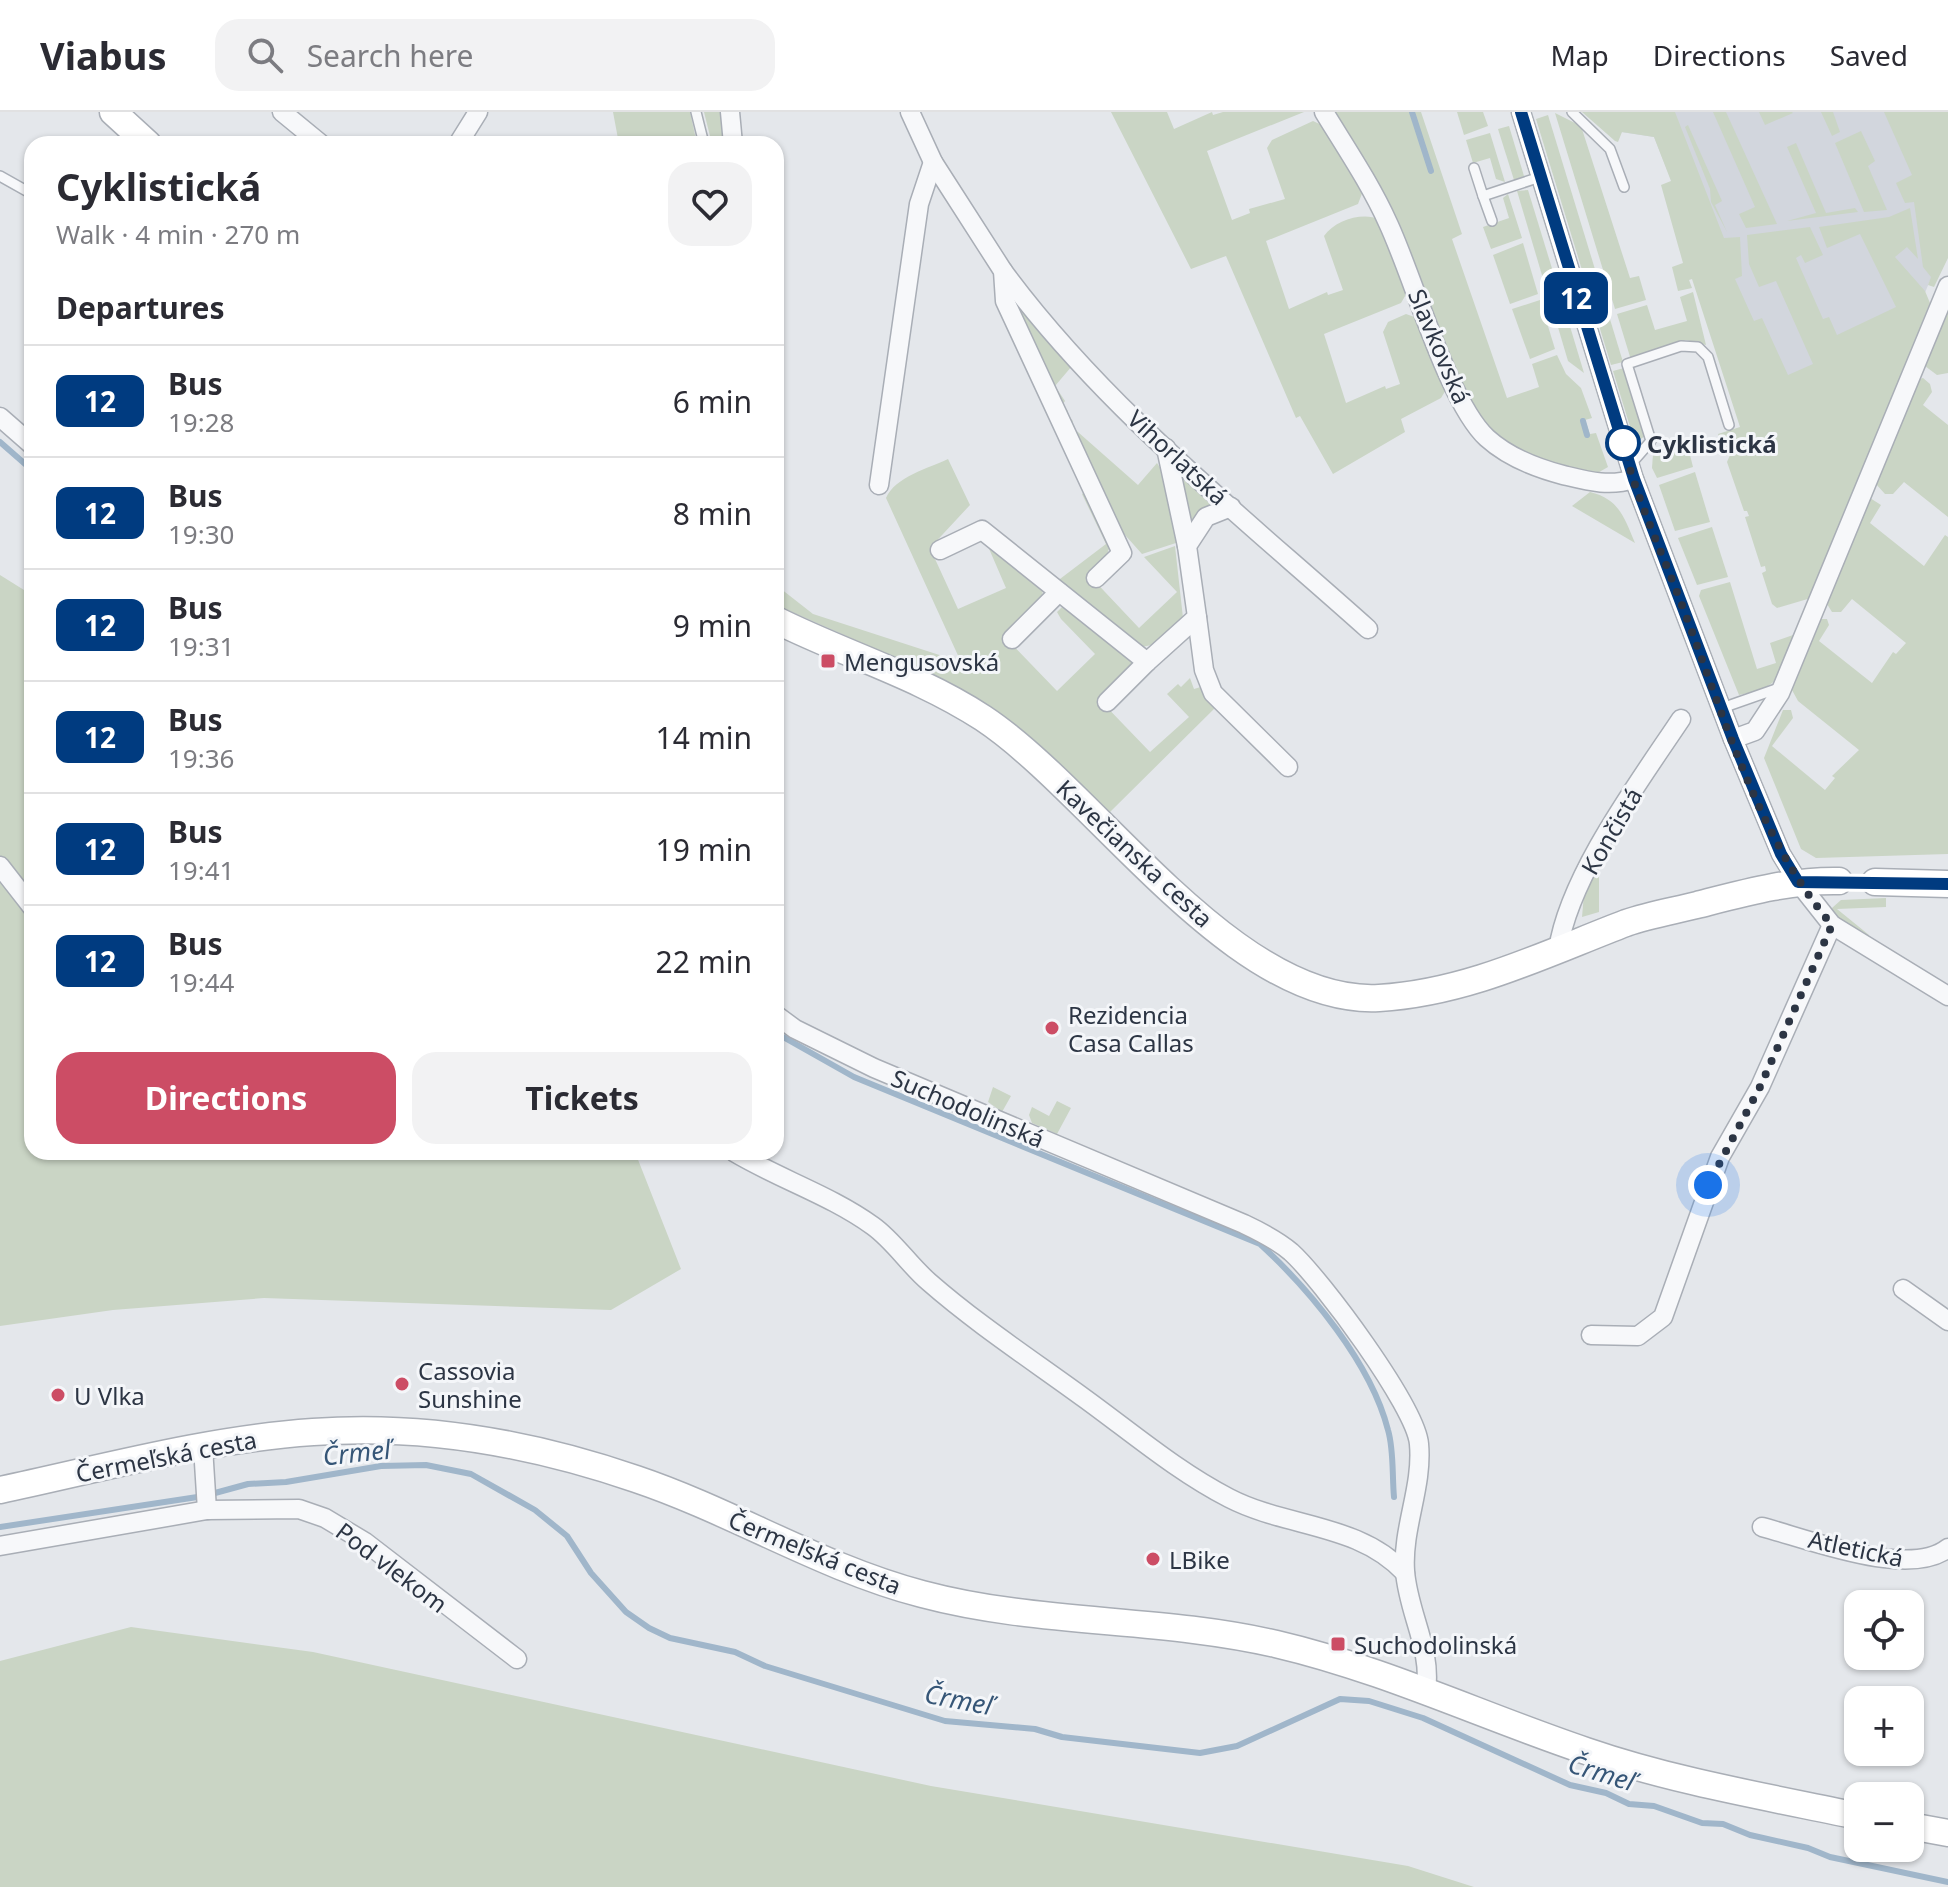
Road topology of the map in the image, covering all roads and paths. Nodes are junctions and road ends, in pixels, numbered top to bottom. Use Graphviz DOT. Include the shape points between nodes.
graph roads {
  1 [pos="113,112"];
  2 [pos="282,112"];
  3 [pos="478,112"];
  4 [pos="696,112"];
  5 [pos="730,112"];
  6 [pos="910,112"];
  7 [pos="1324,112"];
  8 [pos="1572,112"];
  9 [pos="1527,114"];
  10 [pos="139,136"];
  11 [pos="311,136"];
  12 [pos="463,136"];
  13 [pos="702,136"];
  14 [pos="732,136"];
  15 [pos="933,162"];
  16 [pos="1474,168"];
  17 [pos="0,176"];
  18 [pos="1540,177"];
  19 [pos="1624,187"];
  20 [pos="24,190"];
  21 [pos="1483,196"];
  22 [pos="1492,221"];
  23 [pos="1003,271"];
  24 [pos="1948,286"];
  25 [pos="0,417"];
  26 [pos="1729,425"];
  27 [pos="24,438"];
  28 [pos="1166,448"];
  29 [pos="1632,472"];
  30 [pos="879,485"];
  31 [pos="1231,507"];
  32 [pos="1187,546"];
  33 [pos="940,550"];
  34 [pos="1096,578"];
  35 [pos="1059,592"];
  36 [pos="1197,617"];
  37 [pos="784,624"];
  38 [pos="1368,629"];
  39 [pos="1012,639"];
  40 [pos="1147,662"];
  41 [pos="1783,687"];
  42 [pos="1107,702"];
  43 [pos="1721,708"];
  44 [pos="1681,719"];
  45 [pos="1733,739"];
  46 [pos="1288,767"];
  47 [pos="0,866"];
  48 [pos="1839,881"];
  49 [pos="1798,882"];
  50 [pos="1875,882"];
  51 [pos="1948,884"];
  52 [pos="24,897"];
  53 [pos="1832,925"];
  54 [pos="1558,950"];
  55 [pos="1948,996"];
  56 [pos="784,1020"];
  57 [pos="749,1160"];
  58 [pos="1903,1289"];
  59 [pos="1948,1321"];
  60 [pos="1591,1335"];
  61 [pos="203,1447"];
  62 [pos="0,1490"];
  63 [pos="207,1504"];
  64 [pos="1762,1527"];
  65 [pos="0,1545"];
  66 [pos="1948,1548"];
  67 [pos="1405,1573"];
  68 [pos="517,1659"];
  69 [pos="1426,1691"];
  70 [pos="1844,1813"];
  71 [pos="1924,1829"];
  72 [pos="1948,1833"];
  1 -- 10 [label="main road"];
  2 -- 11 [label="street"];
  3 -- 12 [label="street"];
  4 -- 13 [label="lane"];
  5 -- 14 [label="street"];
  6 -- 15 [label="street, Vihorlatská"];
  7 -- 29 [label="street, Slavkovská" via="1387,221 1458,395 1485,436 1524,462 1597,483 1617,484"];
  8 -- 19 [label="lane" via="1610,149"];
  9 -- 18 [label="street"];
  15 -- 23 [label="street, Vihorlatská"];
  15 -- 30 [label="street" via="919,204"];
  16 -- 21 [label="lane"];
  17 -- 20 [label="lane"];
  18 -- 21 [label="lane"];
  18 -- 29 [label="street"];
  21 -- 22 [label="lane"];
  23 -- 28 [label="street, Vihorlatská" via="1098,381"];
  23 -- 34 [label="street, Vihorlatská" via="1005,301 1122,553"];
  24 -- 41 [label="street"];
  25 -- 27 [label="street"];
  26 -- 29 [label="lane" via="1708,357 1698,347 1681,346 1627,364 1651,441"];
  28 -- 31 [label="street, Vihorlatská"];
  28 -- 32 [label="street"];
  29 -- 43 [label="street"];
  31 -- 32 [label="street" via="1201,521"];
  31 -- 38 [label="street, Vihorlatská"];
  32 -- 36 [label="street"];
  33 -- 35 [label="street" via="982,530"];
  35 -- 39 [label="street"];
  35 -- 40 [label="street"];
  36 -- 40 [label="street"];
  36 -- 46 [label="street" via="1204,670 1213,693"];
  37 -- 54 [label="main road, Kavečianska cesta" via="983,718 1019,744 1120,845 1208,922 1305,984 1354,997 1411,994 1474,982"];
  40 -- 42 [label="street"];
  41 -- 43 [label="lane"];
  41 -- 45 [label="street" via="1760,726"];
  43 -- 45 [label="street"];
  44 -- 54 [label="street, Končistá" via="1584,875 1561,927"];
  45 -- 49 [label="street"];
  47 -- 52 [label="street"];
  48 -- 49 [label="main road, Kavečianska cesta"];
  49 -- 53 [label="street"];
  49 -- 54 [label="main road, Kavečianska cesta" via="1631,922"];
  50 -- 51 [label="main road"];
  53 -- 55 [label="street"];
  53 -- 60 [label="street" via="1760,1087 1720,1157 1663,1317 1638,1336"];
  56 -- 67 [label="street, Suchodolinská" via="833,1049 1244,1224 1292,1253 1324,1290 1415,1424 1419,1468"];
  57 -- 67 [label="street" via="864,1220 971,1315 1228,1498 1270,1516 1354,1537 1386,1553"];
  58 -- 59 [label="street"];
  61 -- 62 [label="main road, Čermeľská cesta"];
  61 -- 63 [label="street"];
  61 -- 69 [label="main road, Čermeľská cesta" via="334,1431 413,1432 502,1445 641,1480 810,1556 896,1587 979,1607 1221,1632 1356,1666"];
  63 -- 65 [label="street, Pod vlekom"];
  63 -- 68 [label="street, Pod vlekom" via="299,1509 325,1518 365,1542"];
  64 -- 66 [label="street, Atletická" via="1887,1558 1918,1561"];
  67 -- 69 [label="street, Suchodolinská" via="1426,1654"];
  69 -- 70 [label="main road, Čermeľská cesta" via="1591,1753"];
  71 -- 72 [label="main road"];
}
